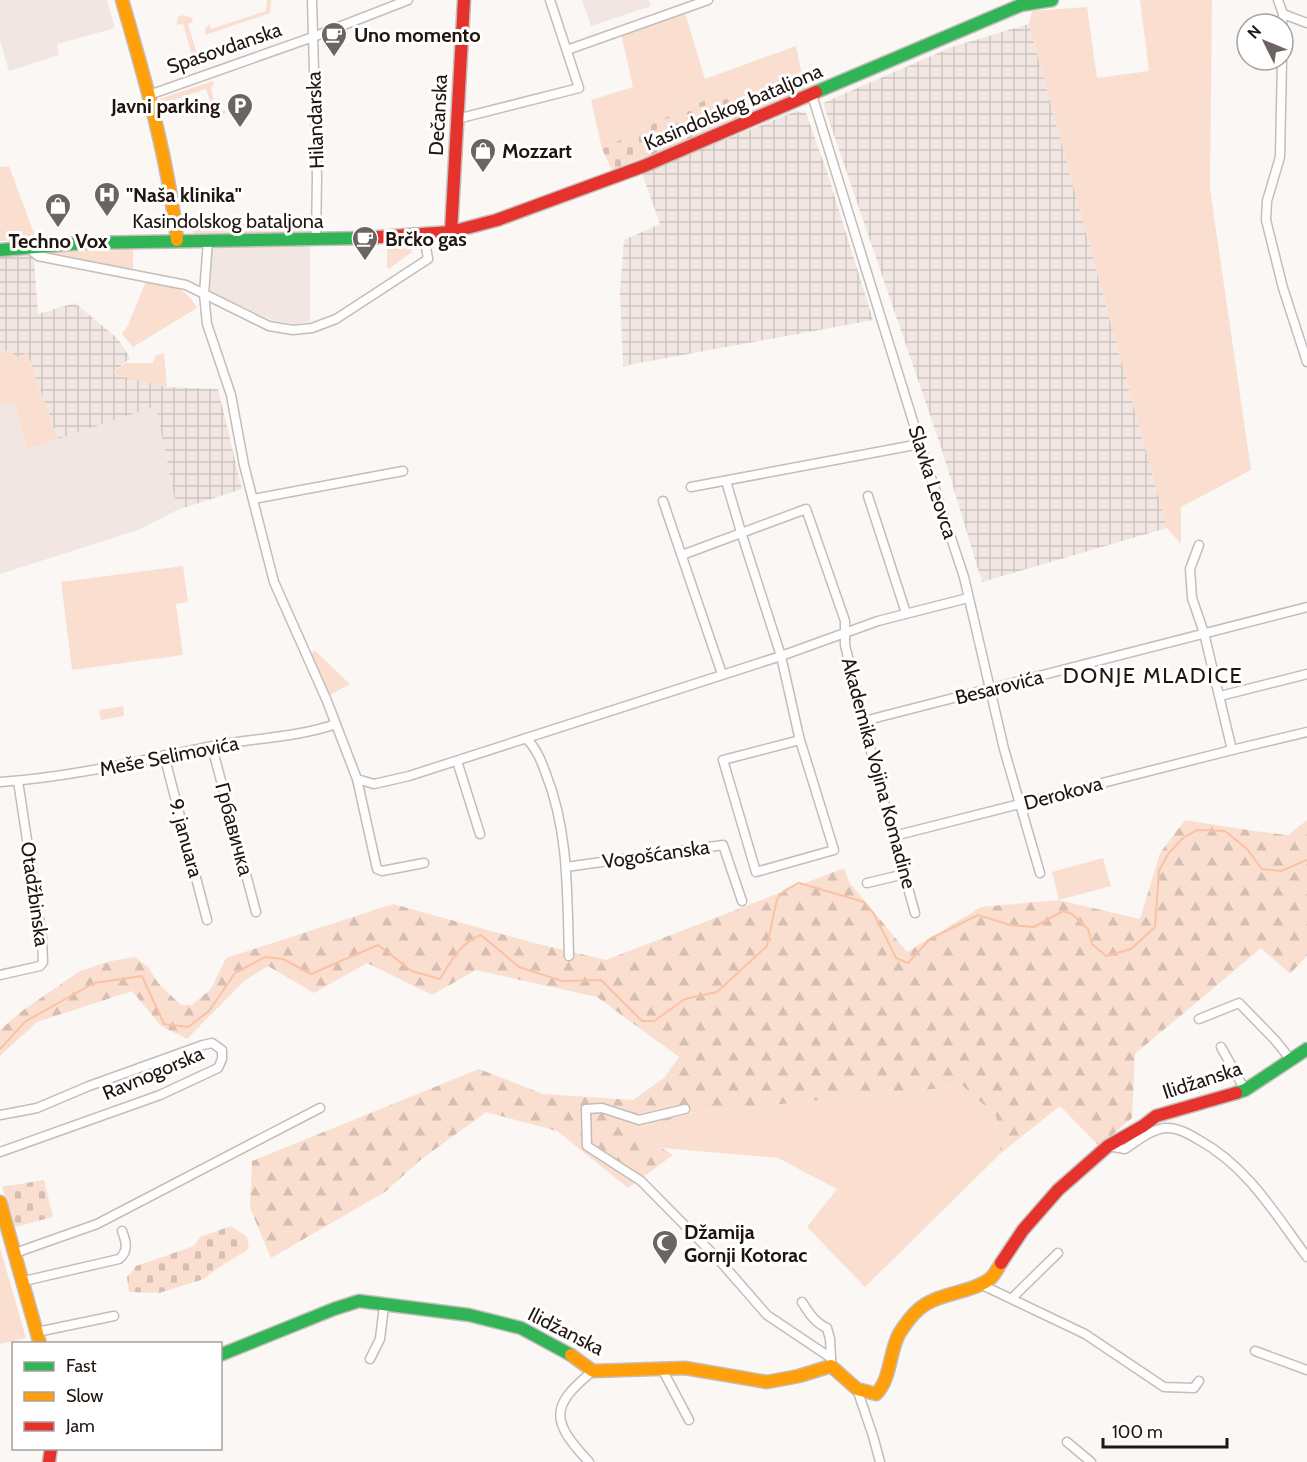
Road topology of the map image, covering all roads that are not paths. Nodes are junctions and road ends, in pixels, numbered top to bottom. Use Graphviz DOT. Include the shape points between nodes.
graph roads {
  1 [pos="122,0"];
  2 [pos="312,0"];
  3 [pos="408,0"];
  4 [pos="464,0"];
  5 [pos="549,0"];
  6 [pos="708,0"];
  7 [pos="1052,0"];
  8 [pos="1021,3"];
  9 [pos="313,37"];
  10 [pos="567,50"];
  11 [pos="1282,72"];
  12 [pos="149,95"];
  13 [pos="812,95"];
  14 [pos="457,119"];
  15 [pos="451,232"];
  16 [pos="424,236"];
  17 [pos="177,240"];
  18 [pos="208,240"];
  19 [pos="316,240"];
  20 [pos="32,246"];
  21 [pos="0,250"];
  22 [pos="204,294"];
  23 [pos="1307,362"];
  24 [pos="920,444"];
  25 [pos="403,471"];
  26 [pos="726,481"];
  27 [pos="691,487"];
  28 [pos="868,496"];
  29 [pos="253,499"];
  30 [pos="663,501"];
  31 [pos="741,532"];
  32 [pos="1199,545"];
  33 [pos="682,555"];
  34 [pos="968,598"];
  35 [pos="1307,607"];
  36 [pos="906,613"];
  37 [pos="1204,633"];
  38 [pos="844,634"];
  39 [pos="782,656"];
  40 [pos="722,674"];
  41 [pos="1307,674"];
  42 [pos="990,689"];
  43 [pos="1220,696"];
  44 [pos="864,721"];
  45 [pos="336,724"];
  46 [pos="1307,732"];
  47 [pos="526,738"];
  48 [pos="800,740"];
  49 [pos="212,747"];
  50 [pos="1232,750"];
  51 [pos="164,755"];
  52 [pos="457,761"];
  53 [pos="357,779"];
  54 [pos="18,781"];
  55 [pos="0,782"];
  56 [pos="1019,805"];
  57 [pos="480,834"];
  58 [pos="894,836"];
  59 [pos="424,863"];
  60 [pos="566,867"];
  61 [pos="1040,873"];
  62 [pos="905,874"];
  63 [pos="867,883"];
  64 [pos="742,901"];
  65 [pos="256,912"];
  66 [pos="915,913"];
  67 [pos="207,920"];
  68 [pos="569,956"];
  69 [pos="0,975"];
  70 [pos="1199,1019"];
  71 [pos="1221,1047"];
  72 [pos="1307,1049"];
  73 [pos="1291,1060"];
  74 [pos="1245,1090"];
  75 [pos="320,1108"];
  76 [pos="685,1109"];
  77 [pos="0,1115"];
  78 [pos="1108,1146"];
  79 [pos="0,1152"];
  80 [pos="0,1202"];
  81 [pos="122,1231"];
  82 [pos="15,1252"];
  83 [pos="1058,1253"];
  84 [pos="1305,1255"];
  85 [pos="24,1281"];
  86 [pos="980,1284"];
  87 [pos="1012,1298"];
  88 [pos="802,1302"];
  89 [pos="384,1306"];
  90 [pos="114,1316"];
  91 [pos="38,1338"];
  92 [pos="1255,1351"];
  93 [pos="222,1354"];
  94 [pos="370,1359"];
  95 [pos="831,1362"];
  96 [pos="661,1367"];
  97 [pos="1307,1370"];
  98 [pos="593,1371"];
  99 [pos="1199,1381"];
  100 [pos="857,1389"];
  101 [pos="689,1420"];
  102 [pos="1067,1443"];
  103 [pos="589,1462"];
  104 [pos="880,1462"];
  105 [pos="1092,1462"];
  1 -- 12 [label="street, Spasovdanska"];
  2 -- 9 [label="street, Hilandarska"];
  3 -- 9 [label="street, Spasovdanska"];
  4 -- 14 [label="street, Dečanska"];
  5 -- 10 [label="street"];
  6 -- 10 [label="street"];
  7 -- 8 [label="street, Kasindolskog bataljona"];
  8 -- 13 [label="street, Kasindolskog bataljona"];
  9 -- 12 [label="street, Spasovdanska"];
  9 -- 19 [label="street, Hilandarska"];
  10 -- 14 [label="street" via="579,88"];
  11 -- 23 [label="street" via="1280,156 1267,201 1266,220"];
  12 -- 17 [label="street, Spasovdanska"];
  13 -- 15 [label="street, Kasindolskog bataljona" via="644,166 497,220"];
  13 -- 24 [label="street, Slavka Leovca"];
  14 -- 15 [label="street, Dečanska"];
  15 -- 16 [label="street, Kasindolskog bataljona"];
  16 -- 19 [label="street, Kasindolskog bataljona"];
  16 -- 22 [label="street" via="428,259 343,315 312,328 274,328"];
  17 -- 18 [label="street, Kasindolskog bataljona"];
  17 -- 20 [label="street, Kasindolskog bataljona"];
  18 -- 19 [label="street, Kasindolskog bataljona"];
  18 -- 22 [label="street"];
  20 -- 21 [label="street, Kasindolskog bataljona"];
  20 -- 22 [label="street" via="38,256 186,285"];
  22 -- 29 [label="street" via="207,324 231,395"];
  24 -- 26 [label="street"];
  24 -- 34 [label="street, Slavka Leovca"];
  25 -- 29 [label="street"];
  26 -- 27 [label="street"];
  26 -- 31 [label="street"];
  28 -- 36 [label="street"];
  29 -- 45 [label="street" via="280,599"];
  30 -- 33 [label="street"];
  31 -- 33 [label="street, Akademika Vojina Komadine"];
  31 -- 38 [label="street, Akademika Vojina Komadine" via="806,509 845,621"];
  31 -- 39 [label="street"];
  32 -- 37 [label="street" via="1190,569 1192,598"];
  33 -- 40 [label="street"];
  34 -- 36 [label="street, Akademika Vojina Komadine"];
  34 -- 42 [label="street, Slavka Leovca"];
  35 -- 37 [label="street, Besarovića"];
  36 -- 38 [label="street, Akademika Vojina Komadine"];
  37 -- 42 [label="street, Besarovića"];
  37 -- 43 [label="street"];
  38 -- 39 [label="street, Akademika Vojina Komadine"];
  38 -- 44 [label="street, Akademika Vojina Komadine"];
  39 -- 40 [label="street, Akademika Vojina Komadine"];
  39 -- 48 [label="street"];
  40 -- 47 [label="street, Akademika Vojina Komadine"];
  41 -- 43 [label="street"];
  42 -- 44 [label="street, Besarovića"];
  42 -- 56 [label="street, Slavka Leovca"];
  43 -- 50 [label="street"];
  44 -- 58 [label="street, Akademika Vojina Komadine"];
  45 -- 49 [label="street, Meše Selimovića" via="307,733"];
  45 -- 53 [label="street"];
  46 -- 50 [label="street, Derokova"];
  47 -- 52 [label="street"];
  47 -- 60 [label="street" via="537,751 551,786"];
  48 -- 48 [label="street" via="834,850 756,872 723,760"];
  49 -- 51 [label="street, Meše Selimovića"];
  49 -- 65 [label="street, Грбавичка"];
  50 -- 56 [label="street, Derokova"];
  51 -- 54 [label="street, Meše Selimovića" via="58,777"];
  51 -- 67 [label="street, 9. januara"];
  52 -- 53 [label="street" via="374,784"];
  52 -- 57 [label="street"];
  53 -- 59 [label="street" via="377,869"];
  54 -- 55 [label="street, Meše Selimovića"];
  54 -- 69 [label="street, Otadžbinska" via="43,962"];
  56 -- 58 [label="street, Derokova"];
  56 -- 61 [label="street, Slavka Leovca"];
  58 -- 62 [label="street, Akademika Vojina Komadine"];
  60 -- 64 [label="street, Vogošćanska" via="723,845"];
  60 -- 68 [label="street"];
  62 -- 63 [label="street"];
  62 -- 66 [label="street, Akademika Vojina Komadine"];
  70 -- 73 [label="street" via="1239,1003"];
  71 -- 74 [label="street"];
  72 -- 73 [label="street, Ilidžanska"];
  73 -- 74 [label="street, Ilidžanska"];
  74 -- 78 [label="street, Ilidžanska" via="1156,1116"];
  75 -- 82 [label="street" via="97,1224"];
  76 -- 95 [label="street" via="639,1120 602,1108 586,1109 587,1146 641,1181 719,1260 767,1316"];
  77 -- 79 [label="street, Ravnogorska" via="37,1108 203,1044 212,1043 222,1050 218,1068 160,1095"];
  78 -- 84 [label="street, Ilidžanska" via="1125,1149 1164,1128 1188,1134 1220,1153 1248,1178"];
  78 -- 86 [label="street, Ilidžanska" via="1058,1190 1023,1230 992,1277"];
  80 -- 82 [label="street"];
  81 -- 85 [label="street" via="127,1243 119,1259"];
  82 -- 85 [label="street"];
  83 -- 87 [label="street"];
  85 -- 91 [label="street"];
  86 -- 87 [label="street"];
  86 -- 100 [label="street, Ilidžanska" via="935,1298 918,1310 899,1335 878,1393"];
  87 -- 99 [label="street" via="1085,1334 1164,1387 1194,1388"];
  88 -- 95 [label="street" via="812,1317 827,1328"];
  89 -- 93 [label="street, Ilidžanska" via="359,1301 346,1304"];
  89 -- 94 [label="street" via="380,1339"];
  89 -- 98 [label="street, Ilidžanska" via="469,1315 520,1328"];
  90 -- 91 [label="street"];
  92 -- 97 [label="street"];
  95 -- 96 [label="street, Ilidžanska" via="799,1376 767,1382"];
  95 -- 100 [label="street"];
  96 -- 98 [label="street, Ilidžanska"];
  96 -- 101 [label="street"];
  98 -- 103 [label="street" via="568,1395 560,1418 569,1440"];
  100 -- 104 [label="street"];
  102 -- 105 [label="street"];
}
